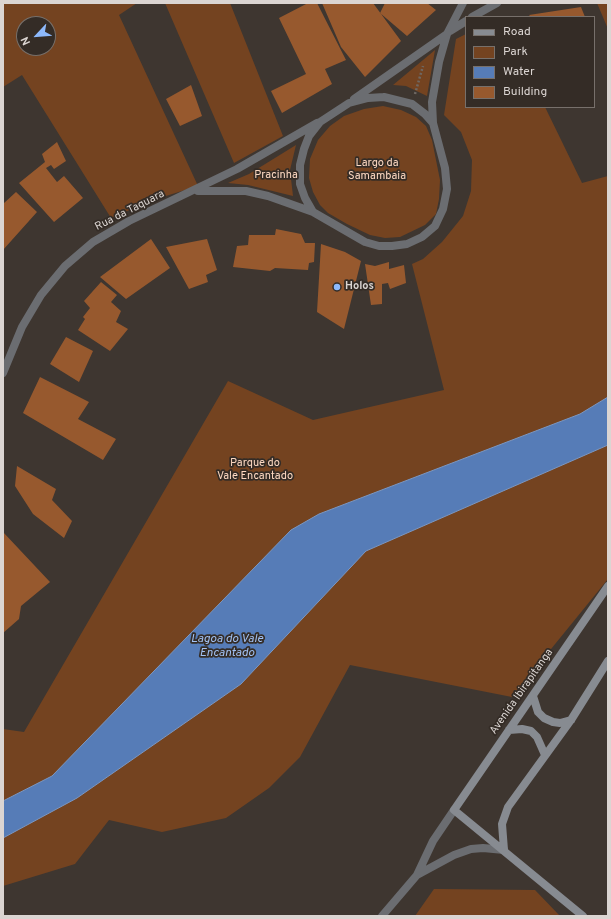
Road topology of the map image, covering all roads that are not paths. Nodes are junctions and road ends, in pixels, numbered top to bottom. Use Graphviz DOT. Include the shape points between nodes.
graph roads {
  1 [pos="463,3"];
  2 [pos="497,3"];
  3 [pos="474,16"];
  4 [pos="465,22"];
  5 [pos="448,33"];
  6 [pos="349,103"];
  7 [pos="320,122"];
  8 [pos="433,124"];
  9 [pos="195,191"];
  10 [pos="313,212"];
  11 [pos="3,373"];
  12 [pos="608,586"];
  13 [pos="608,662"];
  14 [pos="533,696"];
  15 [pos="571,720"];
  16 [pos="509,730"];
  17 [pos="545,755"];
  18 [pos="454,810"];
  19 [pos="504,850"];
  20 [pos="417,874"];
  21 [pos="382,916"];
  22 [pos="583,916"];
  1 -- 5 [label="street"];
  2 -- 3 [label="street"];
  4 -- 5 [label="street"];
  5 -- 6 [label="street"];
  5 -- 8 [label="street" via="439,62 432,102"];
  6 -- 7 [label="street, Rua da Taquara"];
  6 -- 8 [label="street" via="384,97 412,104"];
  7 -- 9 [label="street, Rua da Taquara"];
  7 -- 10 [label="street" via="309,136 300,165 300,184"];
  8 -- 10 [label="street" via="445,168 447,189 435,226 422,236 407,244 379,246 350,235"];
  9 -- 10 [label="street" via="246,191"];
  9 -- 11 [label="street, Rua da Taquara" via="93,242 64,266 41,295 22,326"];
  12 -- 14 [label="main road, Avenida Ibirapitanga"];
  13 -- 15 [label="main road"];
  14 -- 15 [label="main road" via="538,712 544,718 560,723"];
  14 -- 16 [label="main road, Avenida Ibirapitanga"];
  15 -- 17 [label="main road"];
  16 -- 17 [label="main road" via="531,731 537,737"];
  16 -- 18 [label="main road, Avenida Ibirapitanga"];
  17 -- 19 [label="main road" via="504,815"];
  18 -- 19 [label="main road"];
  18 -- 20 [label="street, Avenida Ibirapitanga" via="433,841"];
  19 -- 20 [label="street, Avenida Ibirapitanga" via="471,849"];
  19 -- 22 [label="main road"];
  20 -- 21 [label="street, Avenida Ibirapitanga"];
}
